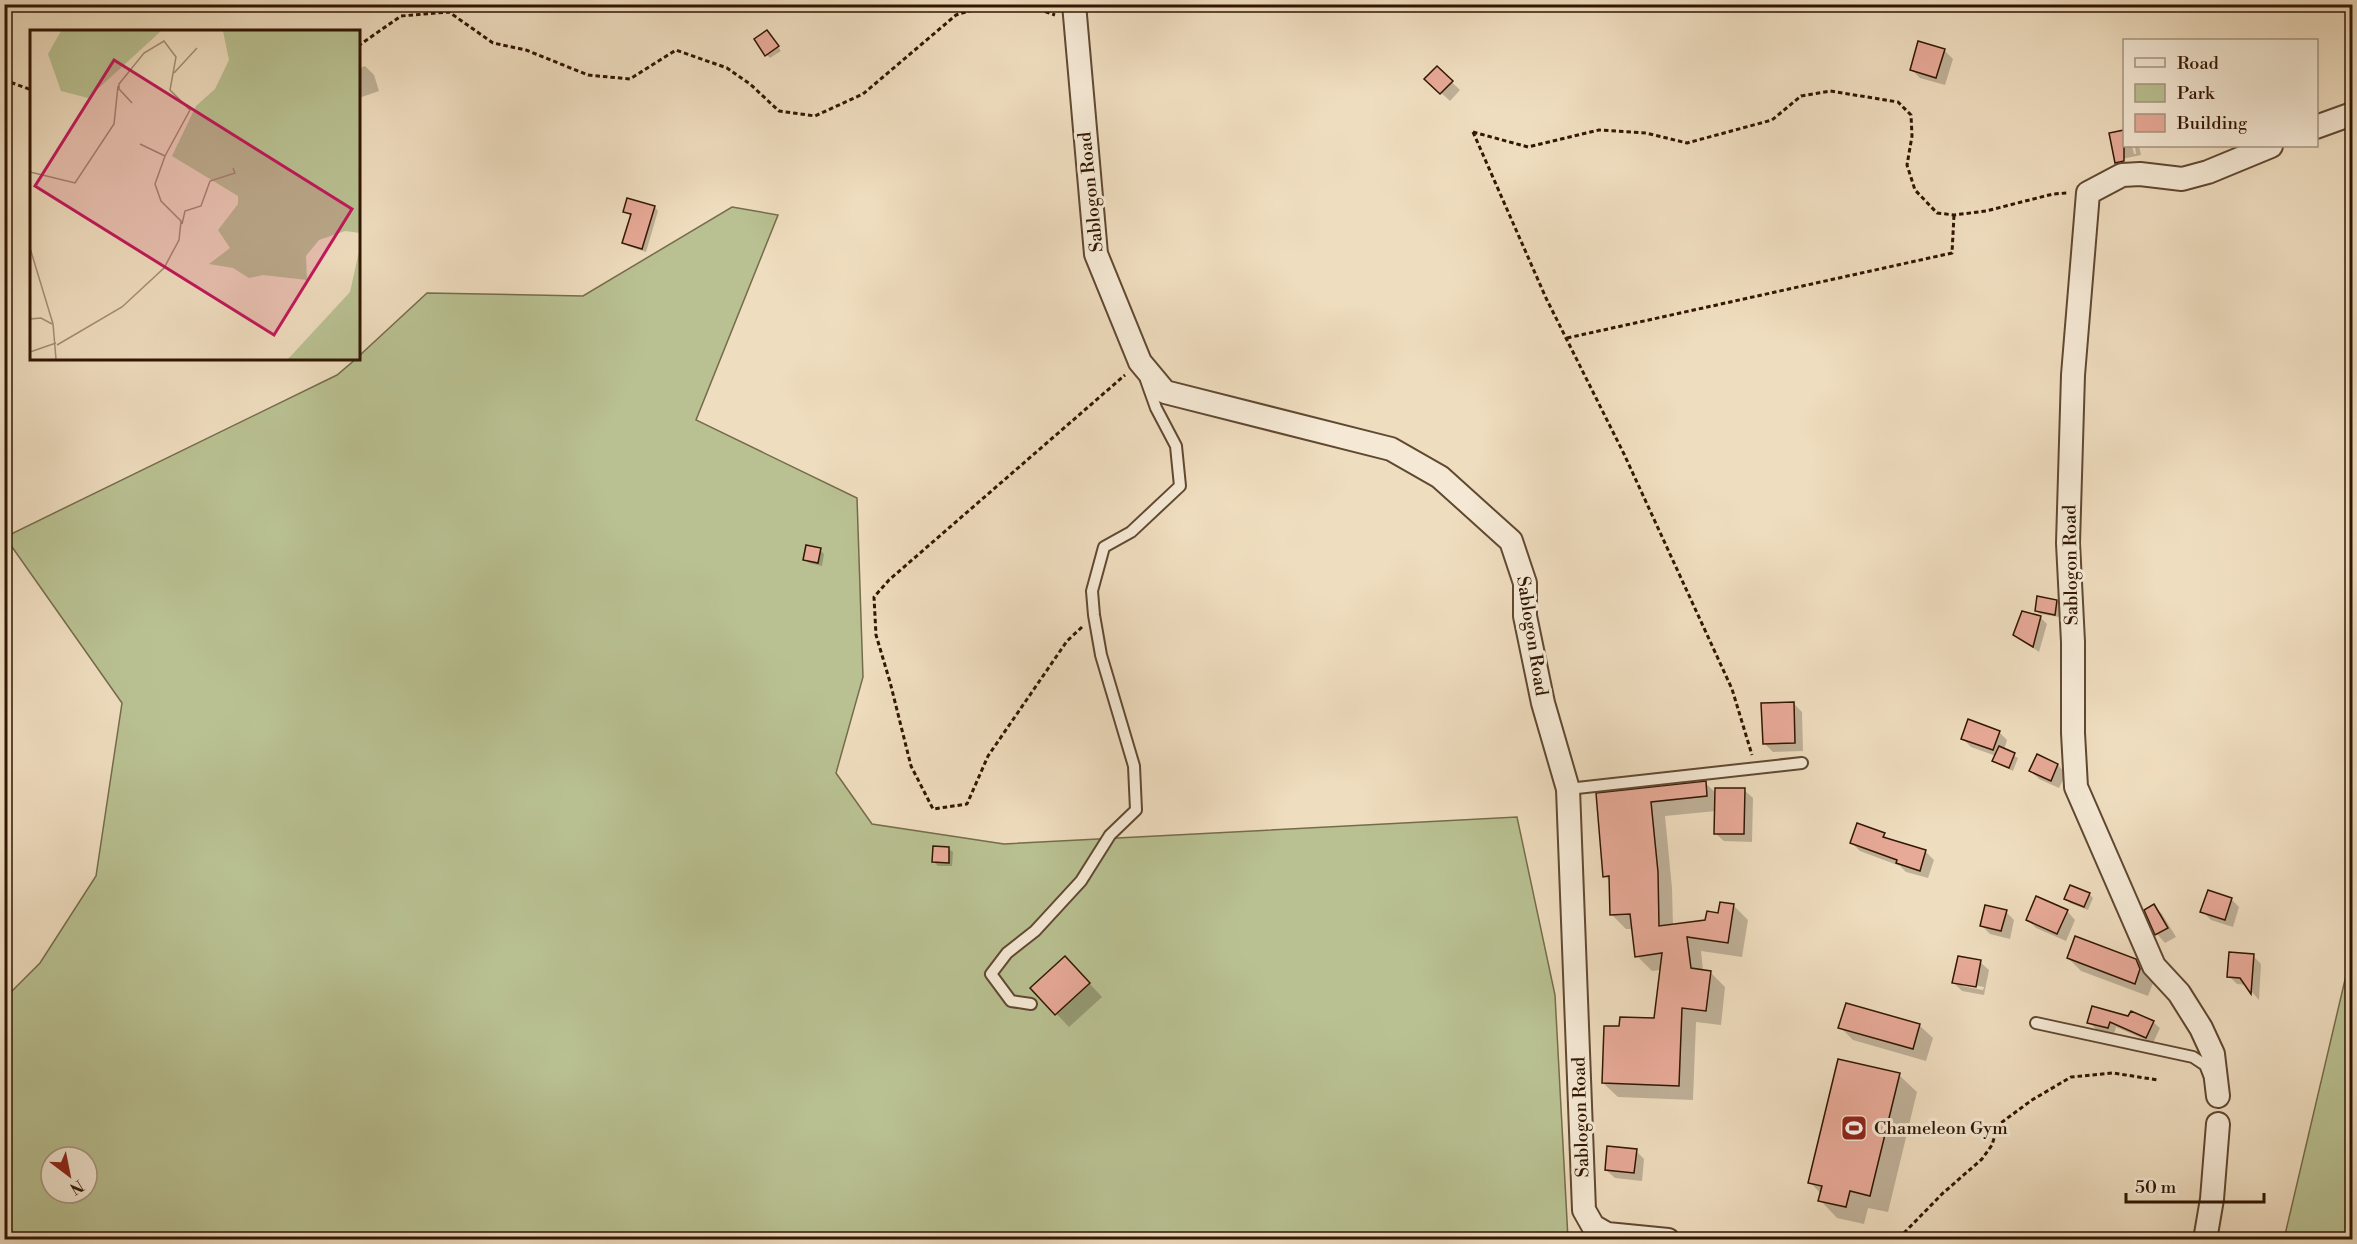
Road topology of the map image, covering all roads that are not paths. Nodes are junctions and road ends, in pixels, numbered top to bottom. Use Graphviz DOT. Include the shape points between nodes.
graph roads {
  1 [pos="1074,13"];
  2 [pos="2352,114"];
  3 [pos="2318,126"];
  4 [pos="2269,147"];
  5 [pos="1140,362"];
  6 [pos="1802,763"];
  7 [pos="1568,789"];
  8 [pos="1031,1004"];
  9 [pos="2036,1023"];
  10 [pos="2218,1110"];
  11 [pos="1668,1239"];
  12 [pos="2205,1239"];
  1 -- 5 [label="street, Sablogon Road" via="1096,254"];
  2 -- 3 [label="street"];
  4 -- 10 [label="street, Sablogon Road" via="2182,179 2122,175 2088,193 2073,375 2068,543 2076,787 2154,966 2179,993 2213,1054"];
  5 -- 7 [label="street, Sablogon Road" via="1165,393 1391,449 1440,477 1511,541 1525,583 1525,616 1533,661"];
  5 -- 8 [label="lane" via="1156,408 1176,446 1180,486 1131,532 1104,547 1092,591 1101,655 1134,766 1136,810 1110,835 1081,881 1035,931 1007,953 991,974 1011,1001"];
  6 -- 7 [label="lane"];
  7 -- 11 [label="street, Sablogon Road" via="1584,1210 1593,1226 1607,1234"];
  9 -- 10 [label="lane" via="2193,1057 2205,1065"];
  10 -- 12 [label="street, Sablogon Road"];
}
